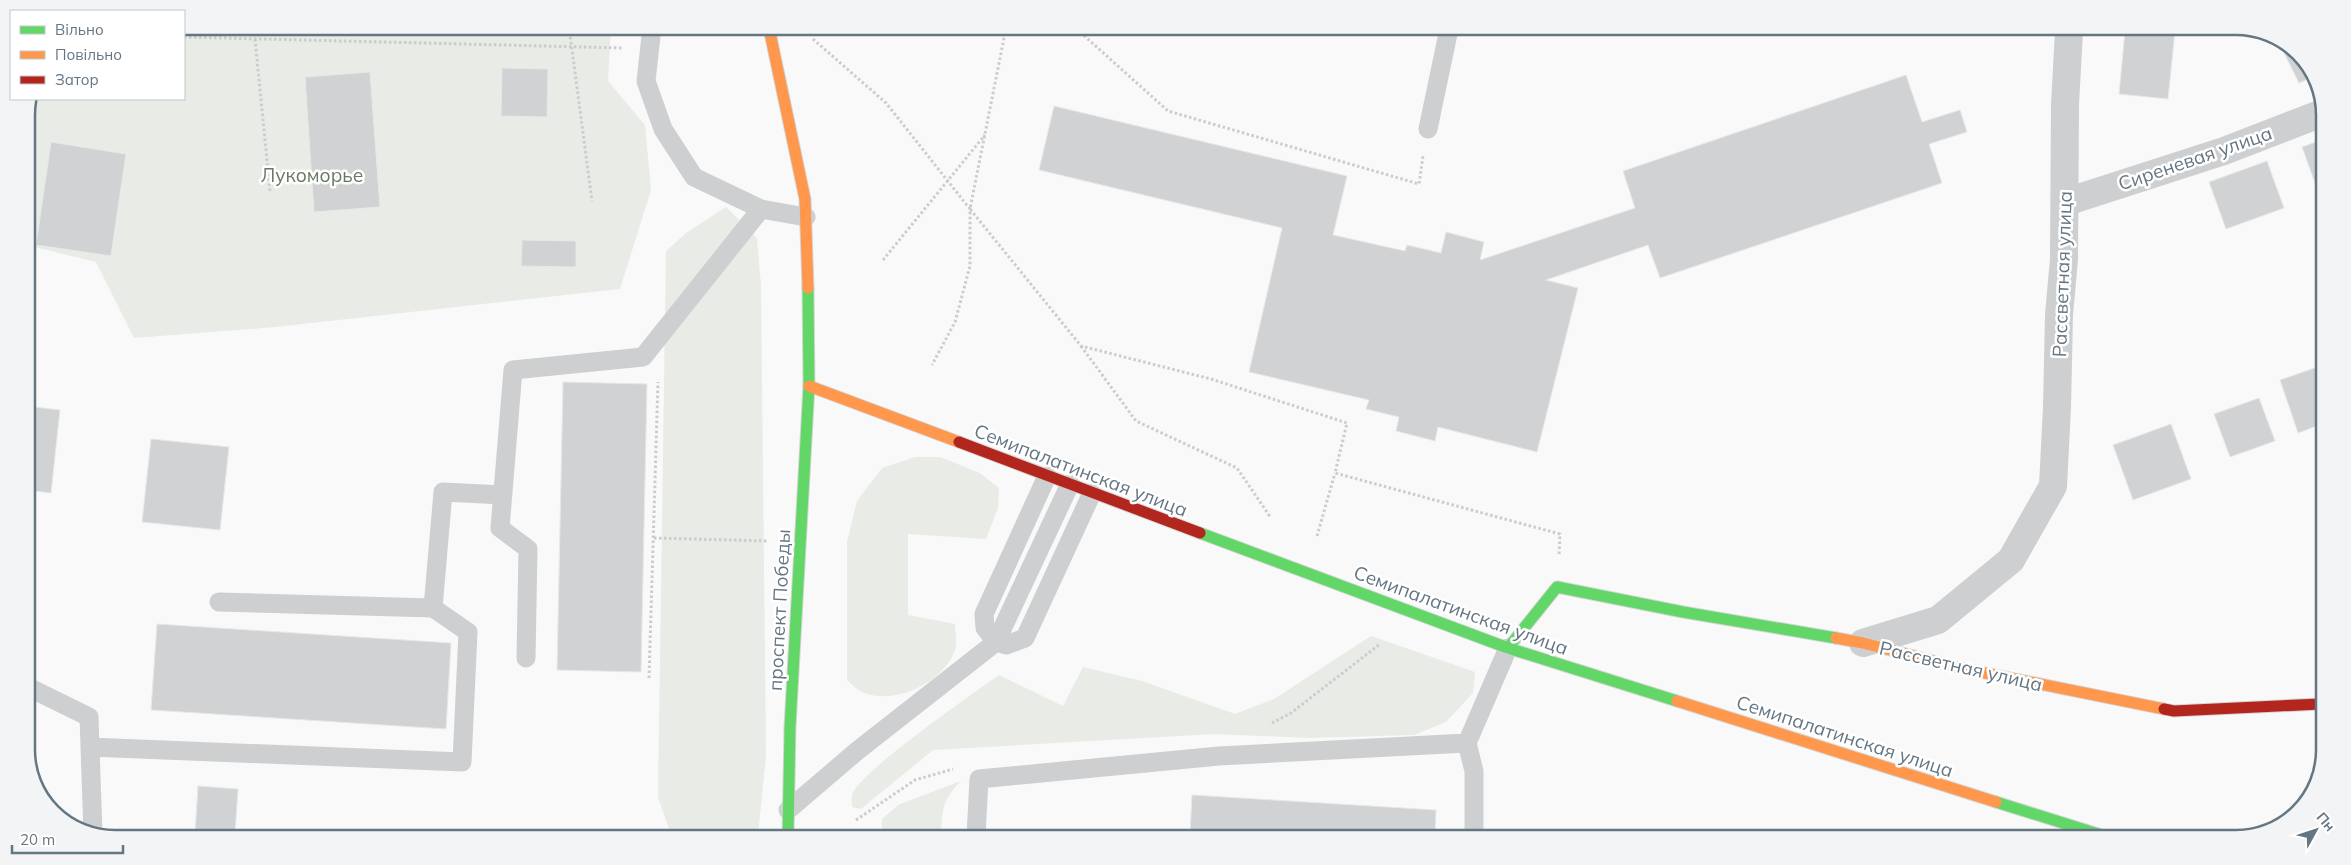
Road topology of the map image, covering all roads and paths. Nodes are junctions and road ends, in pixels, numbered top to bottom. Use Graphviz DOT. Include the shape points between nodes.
graph roads {
  1 [pos="569,35"];
  2 [pos="651,35"];
  3 [pos="770,35"];
  4 [pos="1005,35"];
  5 [pos="1083,35"];
  6 [pos="1448,35"];
  7 [pos="2069,35"];
  8 [pos="185,37"];
  9 [pos="255,39"];
  10 [pos="813,39"];
  11 [pos="570,46"];
  12 [pos="650,48"];
  13 [pos="2316,115"];
  14 [pos="1428,129"];
  15 [pos="985,134"];
  16 [pos="947,179"];
  17 [pos="270,191"];
  18 [pos="592,201"];
  19 [pos="2066,202"];
  20 [pos="761,209"];
  21 [pos="970,209"];
  22 [pos="806,217"];
  23 [pos="883,260"];
  24 [pos="1081,346"];
  25 [pos="643,357"];
  26 [pos="932,365"];
  27 [pos="809,386"];
  28 [pos="1335,473"];
  29 [pos="1047,476"];
  30 [pos="1070,484"];
  31 [pos="1092,493"];
  32 [pos="503,495"];
  33 [pos="1271,518"];
  34 [pos="1317,536"];
  35 [pos="654,538"];
  36 [pos="769,542"];
  37 [pos="1557,587"];
  38 [pos="218,602"];
  39 [pos="433,608"];
  40 [pos="996,642"];
  41 [pos="1380,644"];
  42 [pos="1863,644"];
  43 [pos="1508,648"];
  44 [pos="526,658"];
  45 [pos="649,678"];
  46 [pos="35,690"];
  47 [pos="2316,704"];
  48 [pos="1265,726"];
  49 [pos="1467,743"];
  50 [pos="90,747"];
  51 [pos="951,768"];
  52 [pos="788,810"];
  53 [pos="856,820"];
  54 [pos="93,827"];
  55 [pos="788,830"];
  56 [pos="976,830"];
  57 [pos="1474,830"];
  58 [pos="2086,830"];
  1 -- 11 [label="path"];
  2 -- 12 [label="lane"];
  3 -- 22 [label="main road, проспект Победы"];
  4 -- 15 [label="path"];
  5 -- 14 [label="path" via="1168,111 1418,184"];
  6 -- 14 [label="lane"];
  7 -- 19 [label="street, Рассветная улица" via="2065,105"];
  8 -- 9 [label="path"];
  9 -- 11 [label="path"];
  9 -- 17 [label="path"];
  10 -- 16 [label="path" via="886,103"];
  11 -- 12 [label="path"];
  11 -- 18 [label="path"];
  12 -- 20 [label="lane" via="646,81 663,129 694,177"];
  13 -- 19 [label="street, Сиреневая улица" via="2224,151"];
  15 -- 16 [label="path"];
  15 -- 21 [label="path"];
  16 -- 21 [label="path"];
  16 -- 23 [label="path"];
  19 -- 42 [label="street, Рассветная улица" via="2052,486 2010,560 1938,620"];
  20 -- 22 [label="lane"];
  20 -- 25 [label="lane"];
  21 -- 24 [label="path"];
  21 -- 26 [label="path" via="970,266 955,322"];
  22 -- 27 [label="main road, проспект Победы"];
  24 -- 28 [label="path" via="1212,378 1347,423"];
  24 -- 33 [label="path" via="1136,422 1237,468"];
  25 -- 32 [label="lane" via="513,370"];
  25 -- 35 [label="path" via="659,373"];
  27 -- 29 [label="main road, Семипалатинская улица"];
  27 -- 52 [label="main road, проспект Победы"];
  28 -- 34 [label="path"];
  28 -- 37 [label="path" via="1560,534"];
  29 -- 30 [label="main road, Семипалатинская улица"];
  29 -- 40 [label="lane" via="984,614 985,628"];
  30 -- 31 [label="main road, Семипалатинская улица"];
  30 -- 40 [label="lane"];
  31 -- 40 [label="lane" via="1025,638 1006,645"];
  31 -- 43 [label="main road, Семипалатинская улица"];
  32 -- 39 [label="lane" via="443,492"];
  32 -- 44 [label="lane" via="500,528 528,550"];
  35 -- 36 [label="path"];
  35 -- 45 [label="path"];
  37 -- 42 [label="main road"];
  37 -- 43 [label="main road"];
  38 -- 39 [label="lane"];
  39 -- 50 [label="lane" via="468,632 462,762"];
  40 -- 52 [label="lane" via="857,751"];
  41 -- 48 [label="path" via="1291,713"];
  42 -- 47 [label="main road, Рассветная улица" via="1960,668 2174,711"];
  43 -- 49 [label="lane"];
  43 -- 58 [label="main road, Семипалатинская улица"];
  46 -- 50 [label="lane" via="89,717"];
  49 -- 56 [label="lane" via="1219,756 979,779"];
  49 -- 57 [label="lane" via="1474,771"];
  50 -- 54 [label="lane"];
  51 -- 53 [label="path" via="915,780"];
  52 -- 55 [label="main road, проспект Победы"];
}
